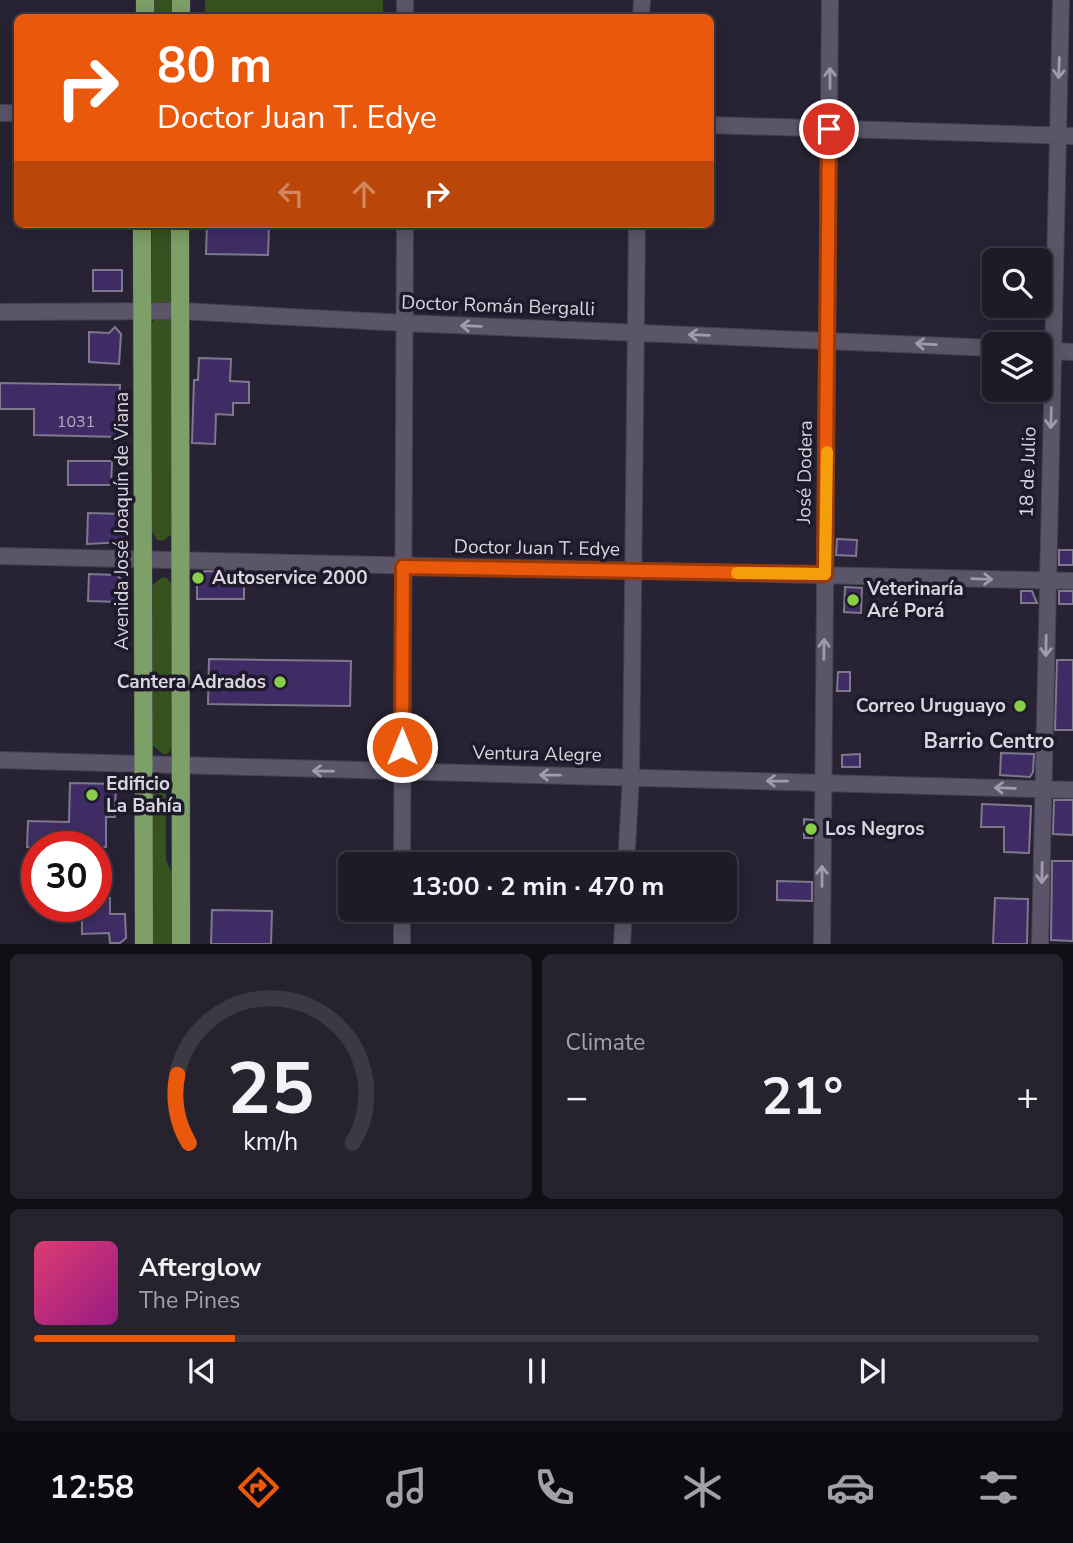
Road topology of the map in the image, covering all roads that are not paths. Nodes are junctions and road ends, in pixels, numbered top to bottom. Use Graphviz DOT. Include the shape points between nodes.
graph roads {
  1 [pos="830,0"];
  2 [pos="1061,0"];
  3 [pos="714,125"];
  4 [pos="829,129"];
  5 [pos="1065,135"];
  6 [pos="142,228"];
  7 [pos="180,228"];
  8 [pos="405,228"];
  9 [pos="637,228"];
  10 [pos="181,310"];
  11 [pos="0,312"];
  12 [pos="142,312"];
  13 [pos="405,323"];
  14 [pos="1048,332"];
  15 [pos="635,333"];
  16 [pos="828,339"];
  17 [pos="982,347"];
  18 [pos="1052,351"];
  19 [pos="1073,352"];
  20 [pos="1046,402"];
  21 [pos="0,556"];
  22 [pos="145,558"];
  23 [pos="178,560"];
  24 [pos="403,567"];
  25 [pos="634,571"];
  26 [pos="825,574"];
  27 [pos="1046,581"];
  28 [pos="1073,581"];
  29 [pos="0,760"];
  30 [pos="143,762"];
  31 [pos="178,766"];
  32 [pos="402,772"];
  33 [pos="631,777"];
  34 [pos="822,782"];
  35 [pos="1044,789"];
  36 [pos="1073,790"];
  37 [pos="402,852"];
  38 [pos="627,852"];
  39 [pos="402,922"];
  40 [pos="623,922"];
  41 [pos="144,944"];
  42 [pos="181,944"];
  43 [pos="402,944"];
  44 [pos="622,944"];
  45 [pos="822,944"];
  46 [pos="1040,944"];
  4 -- 1 [label="street, José Dodera, one-way"];
  2 -- 5 [label="street, 18 de Julio, one-way"];
  3 -- 4 [label="street"];
  4 -- 5 [label="street"];
  4 -- 16 [label="street, José Dodera"];
  5 -- 14 [label="street, 18 de Julio"];
  6 -- 12 [label="main road, Avenida José Joaquín de Viana"];
  7 -- 10 [label="main road"];
  8 -- 13 [label="street"];
  9 -- 15 [label="street"];
  10 -- 12 [label="street, Doctor Román Bergalli"];
  10 -- 13 [label="street, Doctor Román Bergalli"];
  10 -- 23 [label="main road"];
  11 -- 12 [label="street, Doctor Román Bergalli"];
  12 -- 22 [label="main road, Avenida José Joaquín de Viana"];
  15 -- 13 [label="street, Doctor Román Bergalli, one-way"];
  13 -- 24 [label="street"];
  16 -- 15 [label="street, Doctor Román Bergalli, one-way"];
  15 -- 25 [label="street"];
  17 -- 16 [label="street, Doctor Román Bergalli, one-way"];
  16 -- 26 [label="street, José Dodera"];
  18 -- 19 [label="street"];
  20 -- 27 [label="street, 18 de Julio, one-way"];
  21 -- 22 [label="street, Doctor Juan T. Edye"];
  22 -- 23 [label="street, Doctor Juan T. Edye"];
  22 -- 30 [label="main road, Avenida José Joaquín de Viana"];
  23 -- 24 [label="street, Doctor Juan T. Edye"];
  23 -- 31 [label="main road"];
  24 -- 25 [label="street, Doctor Juan T. Edye"];
  24 -- 32 [label="street"];
  25 -- 26 [label="street, Doctor Juan T. Edye"];
  25 -- 33 [label="street"];
  26 -- 27 [label="street, Doctor Juan T. Edye, one-way"];
  34 -- 26 [label="street, José Dodera, one-way"];
  27 -- 28 [label="street, Doctor Juan T. Edye"];
  27 -- 35 [label="street, 18 de Julio, one-way"];
  29 -- 30 [label="street, Ventura Alegre"];
  30 -- 31 [label="street, Ventura Alegre"];
  30 -- 41 [label="main road, Avenida José Joaquín de Viana"];
  32 -- 31 [label="street, Ventura Alegre, one-way"];
  31 -- 42 [label="main road"];
  33 -- 32 [label="street, Ventura Alegre, one-way"];
  32 -- 37 [label="street"];
  34 -- 33 [label="street, Ventura Alegre, one-way"];
  33 -- 38 [label="street"];
  35 -- 34 [label="street, Ventura Alegre, one-way"];
  45 -- 34 [label="street, José Dodera, one-way"];
  35 -- 36 [label="street, Ventura Alegre"];
  35 -- 46 [label="street, 18 de Julio, one-way"];
  39 -- 43 [label="street"];
  40 -- 44 [label="street"];
}
